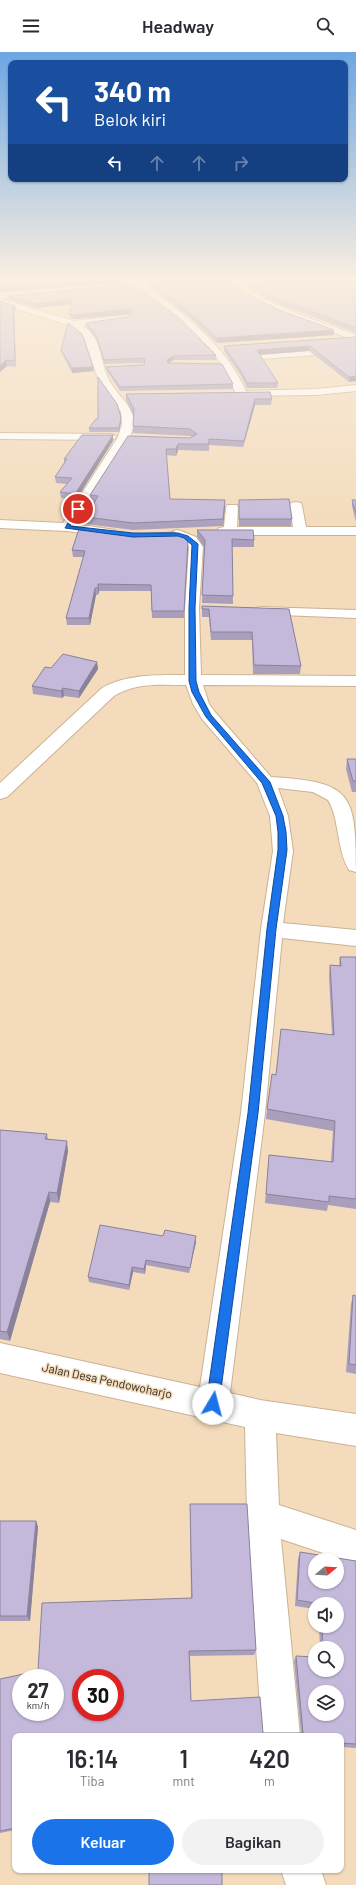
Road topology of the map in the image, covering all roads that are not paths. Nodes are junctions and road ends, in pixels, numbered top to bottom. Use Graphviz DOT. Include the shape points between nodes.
graph roads {
  1 [pos="98,365"];
  2 [pos="226,365"];
  3 [pos="356,388"];
  4 [pos="116,396"];
  5 [pos="132,396"];
  6 [pos="0,436"];
  7 [pos="124,437"];
  8 [pos="138,438"];
  9 [pos="296,506"];
  10 [pos="232,508"];
  11 [pos="0,524"];
  12 [pos="67,527"];
  13 [pos="230,531"];
  14 [pos="300,531"];
  15 [pos="356,531"];
  16 [pos="120,534"];
  17 [pos="246,610"];
  18 [pos="356,614"];
  19 [pos="193,681"];
  20 [pos="356,681"];
  21 [pos="266,782"];
  22 [pos="0,793"];
  23 [pos="352,843"];
  24 [pos="356,865"];
  25 [pos="272,929"];
  26 [pos="356,938"];
  27 [pos="0,1358"];
  28 [pos="213,1404"];
  29 [pos="260,1415"];
  30 [pos="356,1430"];
  31 [pos="262,1516"];
  32 [pos="356,1547"];
  33 [pos="281,1733"];
  34 [pos="302,1873"];
  35 [pos="306,1885"];
  1 -- 4 [label="street" via="103,379"];
  2 -- 3 [label="street" via="238,394"];
  4 -- 5 [label="street"];
  4 -- 7 [label="street" via="128,418"];
  6 -- 7 [label="street"];
  7 -- 8 [label="street"];
  7 -- 12 [label="street"];
  9 -- 14 [label="street"];
  10 -- 13 [label="street"];
  11 -- 12 [label="street"];
  12 -- 16 [label="street"];
  13 -- 14 [label="street"];
  13 -- 19 [label="street" via="173,535 192,540 196,547 199,608"];
  14 -- 15 [label="street"];
  17 -- 18 [label="street"];
  19 -- 20 [label="street"];
  19 -- 21 [label="street" via="208,715"];
  19 -- 22 [label="street" via="145,680 118,686 108,692"];
  21 -- 23 [label="street" via="313,786 333,795 339,802"];
  21 -- 25 [label="street" via="280,816 282,832"];
  23 -- 24 [label="street"];
  25 -- 26 [label="street"];
  25 -- 28 [label="street" via="253,1113"];
  27 -- 28 [label="street, Jalan Desa Pendowoharjo"];
  28 -- 29 [label="street, Jalan Desa Pendowoharjo"];
  29 -- 30 [label="street, Jalan Desa Pendowoharjo"];
  29 -- 31 [label="street"];
  31 -- 32 [label="street"];
  31 -- 33 [label="street"];
  34 -- 35 [label="street"];
}
